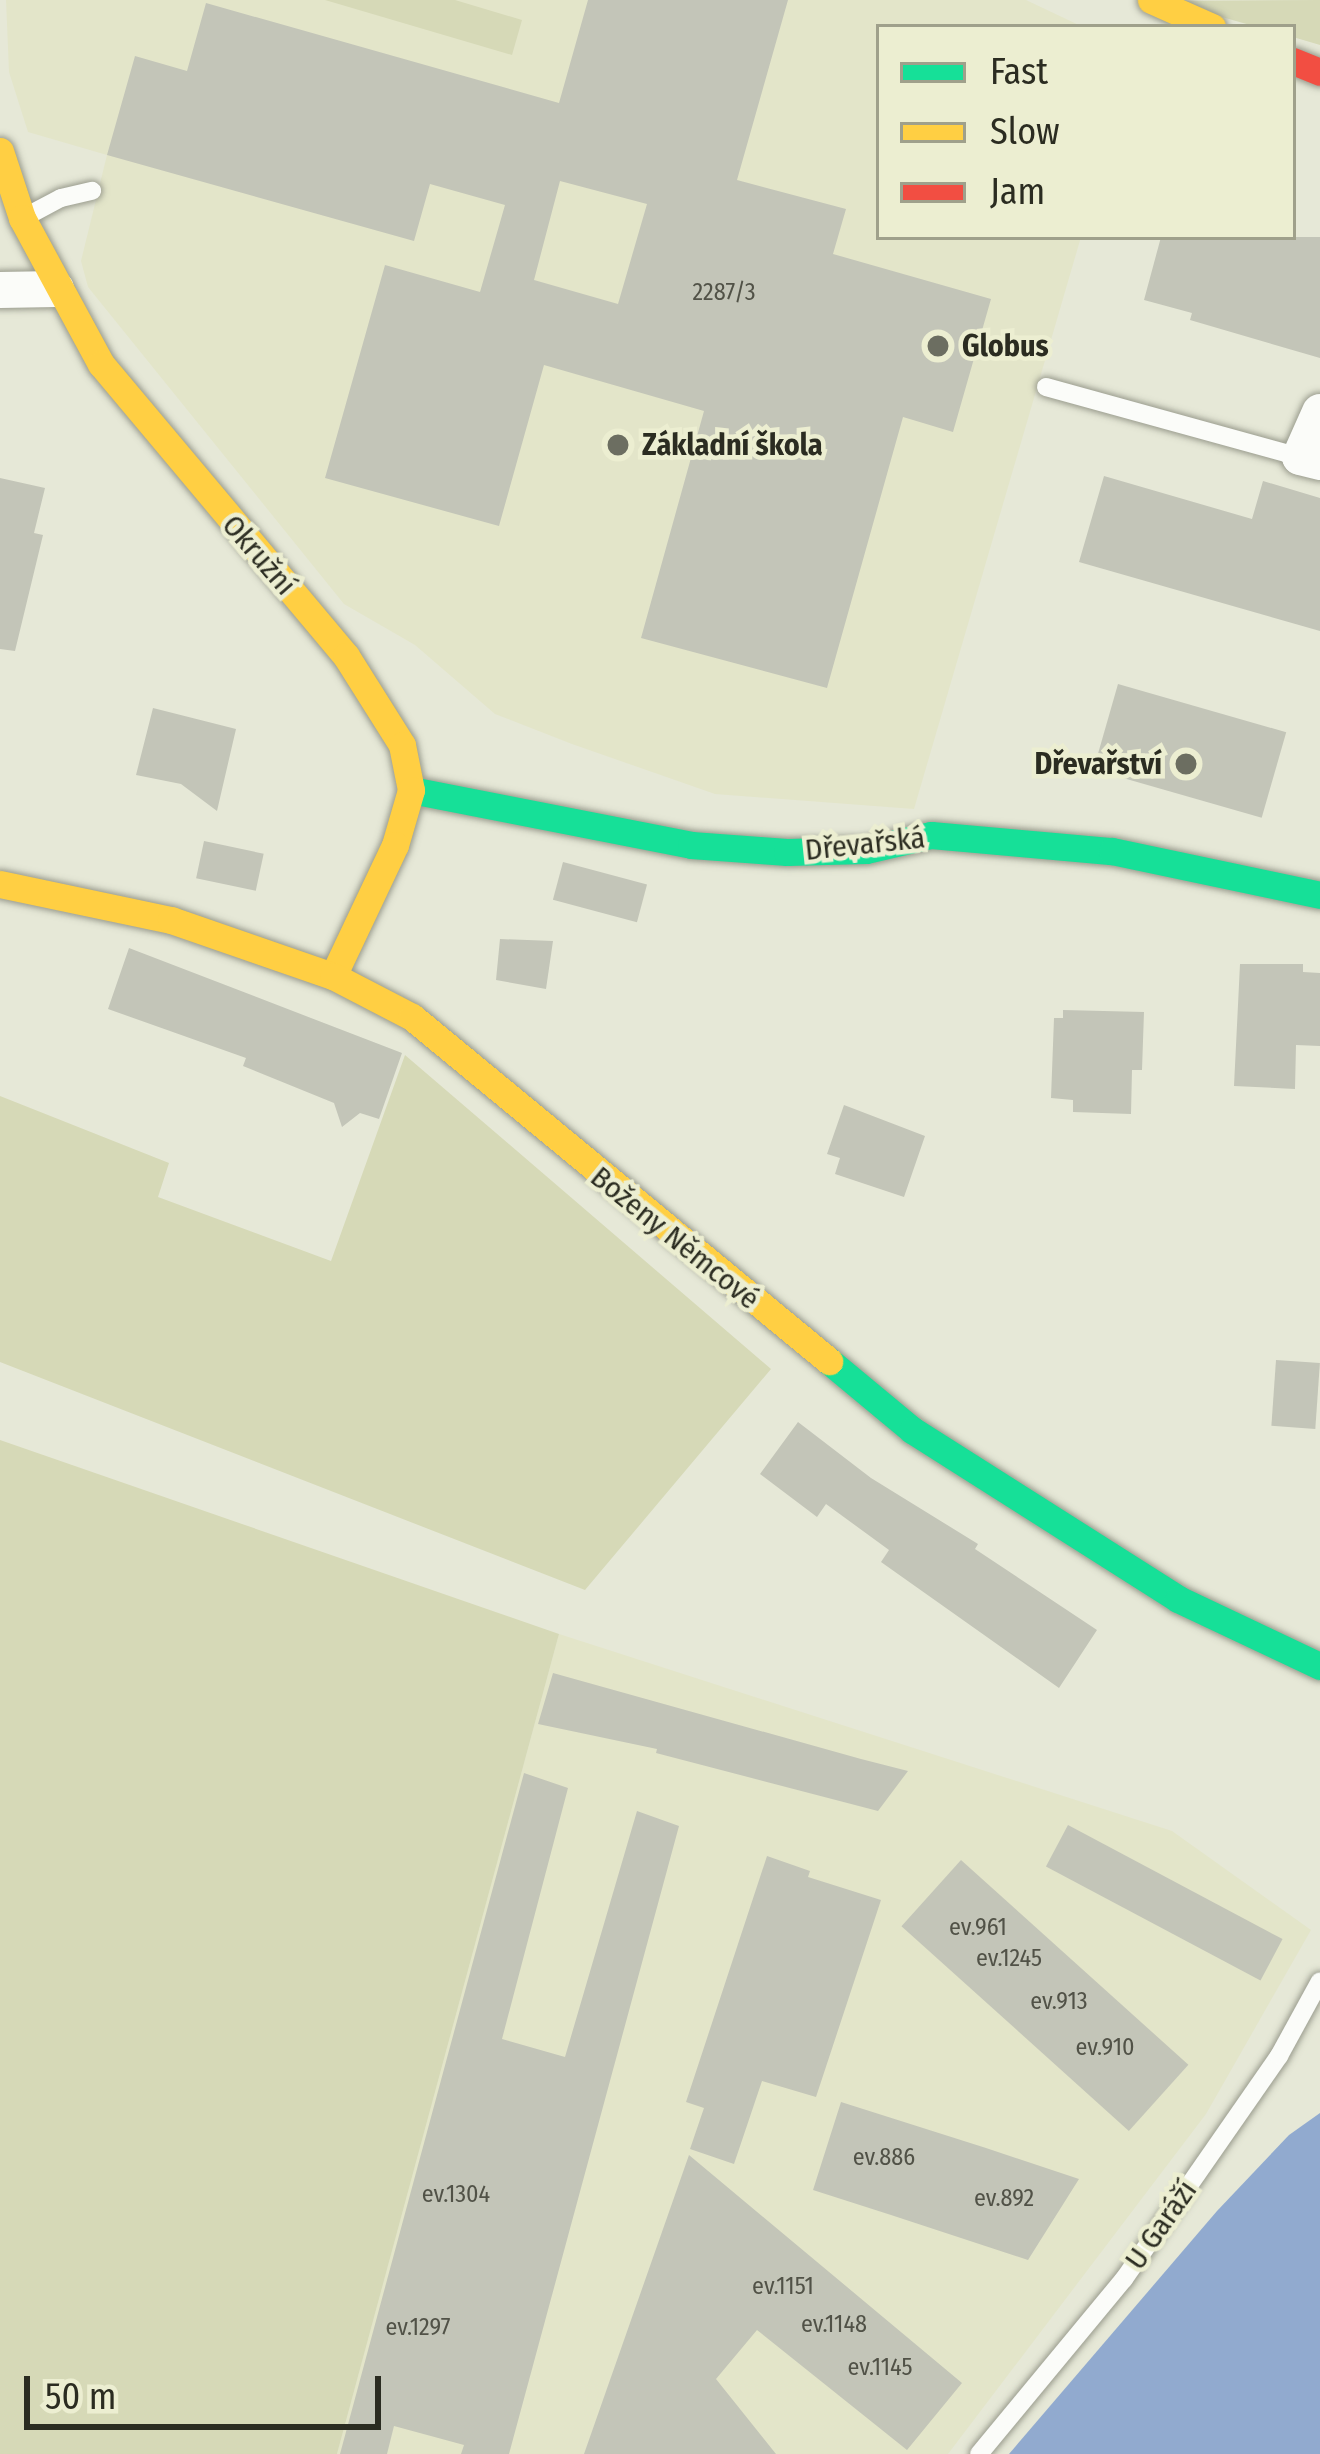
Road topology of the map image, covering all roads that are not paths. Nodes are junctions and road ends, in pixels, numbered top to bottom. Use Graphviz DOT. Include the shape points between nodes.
graph roads {
  1 [pos="1150,0"];
  2 [pos="1205,24"];
  3 [pos="0,151"];
  4 [pos="92,191"];
  5 [pos="22,218"];
  6 [pos="56,289"];
  7 [pos="0,290"];
  8 [pos="1046,387"];
  9 [pos="1320,412"];
  10 [pos="1310,459"];
  11 [pos="411,790"];
  12 [pos="0,884"];
  13 [pos="1320,895"];
  14 [pos="333,976"];
  15 [pos="1320,1666"];
  16 [pos="1320,1981"];
  17 [pos="979,2454"];
  1 -- 2 [label="street"];
  3 -- 5 [label="street, Okružní"];
  4 -- 5 [label="lane"];
  5 -- 6 [label="street, Okružní"];
  6 -- 7 [label="street"];
  6 -- 11 [label="street, Okružní" via="100,364 346,656 402,745"];
  8 -- 10 [label="lane"];
  9 -- 10 [label="street"];
  11 -- 13 [label="street, Dřevařská" via="691,844 866,850 931,835 1112,851"];
  11 -- 14 [label="street" via="395,845"];
  12 -- 14 [label="street, Boženy Němcové" via="171,920"];
  14 -- 15 [label="street, Boženy Němcové" via="412,1017 912,1430 1178,1599"];
  16 -- 17 [label="lane, U Garáží" via="1279,2056 1124,2279"];
}
